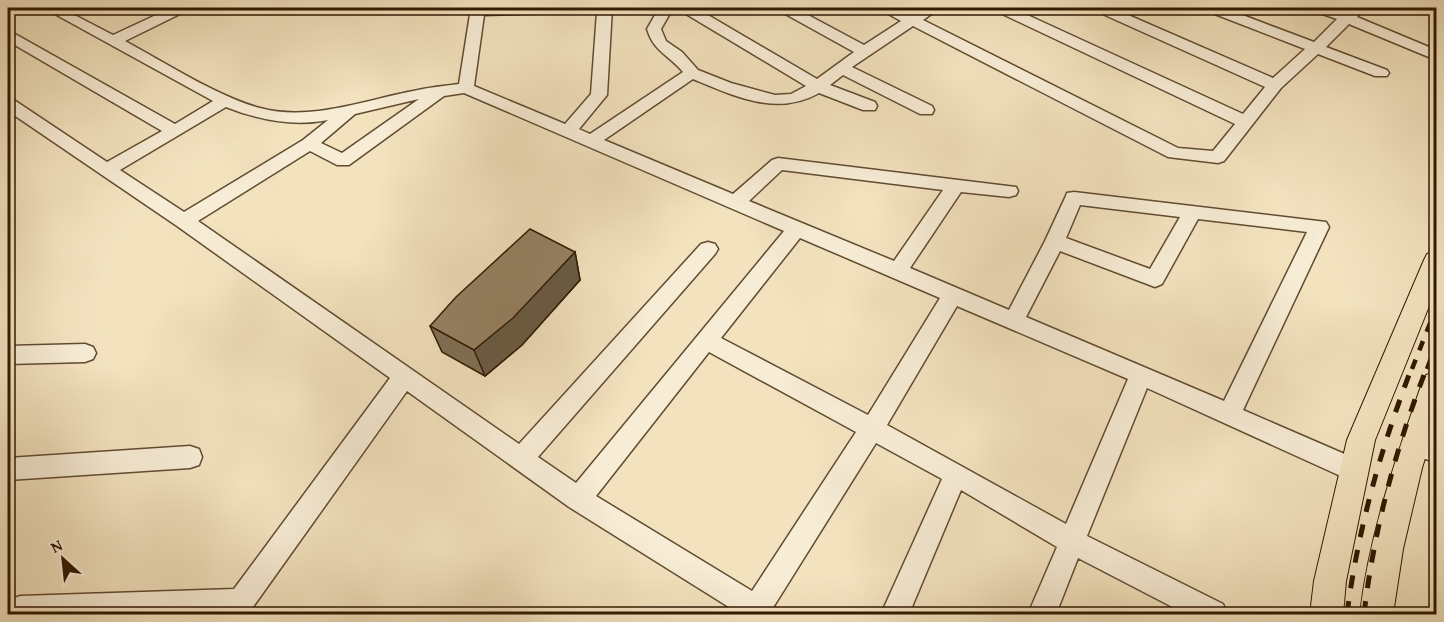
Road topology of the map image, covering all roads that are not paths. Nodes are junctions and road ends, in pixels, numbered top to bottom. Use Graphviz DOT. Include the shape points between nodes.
graph roads {
  1 [pos="51,8"];
  2 [pos="181,8"];
  3 [pos="596,8"];
  4 [pos="605,8"];
  5 [pos="666,8"];
  6 [pos="686,8"];
  7 [pos="785,8"];
  8 [pos="888,8"];
  9 [pos="933,8"];
  10 [pos="1001,8"];
  11 [pos="1101,8"];
  12 [pos="1212,8"];
  13 [pos="1319,8"];
  14 [pos="478,9"];
  15 [pos="1352,13"];
  16 [pos="914,20"];
  17 [pos="8,35"];
  18 [pos="113,41"];
  19 [pos="1316,48"];
  20 [pos="864,51"];
  21 [pos="1437,54"];
  22 [pos="841,68"];
  23 [pos="692,73"];
  24 [pos="1381,73"];
  25 [pos="1275,85"];
  26 [pos="818,86"];
  27 [pos="466,87"];
  28 [pos="441,91"];
  29 [pos="225,100"];
  30 [pos="8,104"];
  31 [pos="869,106"];
  32 [pos="353,109"];
  33 [pos="926,110"];
  34 [pos="1246,122"];
  35 [pos="175,131"];
  36 [pos="568,131"];
  37 [pos="591,141"];
  38 [pos="309,144"];
  39 [pos="106,170"];
  40 [pos="956,185"];
  41 [pos="1009,191"];
  42 [pos="736,202"];
  43 [pos="1192,212"];
  44 [pos="184,221"];
  45 [pos="797,228"];
  46 [pos="1055,242"];
  47 [pos="708,249"];
  48 [pos="1437,260"];
  49 [pos="898,271"];
  50 [pos="1437,284"];
  51 [pos="953,295"];
  52 [pos="1014,320"];
  53 [pos="706,340"];
  54 [pos="85,353"];
  55 [pos="8,355"];
  56 [pos="1141,375"];
  57 [pos="403,378"];
  58 [pos="1437,383"];
  59 [pos="1230,413"];
  60 [pos="1437,418"];
  61 [pos="871,430"];
  62 [pos="1431,450"];
  63 [pos="190,457"];
  64 [pos="521,459"];
  65 [pos="8,469"];
  66 [pos="1354,470"];
  67 [pos="956,474"];
  68 [pos="578,500"];
  69 [pos="1071,541"];
  70 [pos="237,608"];
  71 [pos="15,612"];
  72 [pos="760,612"];
  73 [pos="895,615"];
  74 [pos="1042,615"];
  75 [pos="1213,615"];
  76 [pos="1326,615"];
  77 [pos="1337,615"];
  78 [pos="1376,615"];
  79 [pos="1389,615"];
  1 -- 18 [label="street"];
  2 -- 18 [label="street"];
  3 -- 14 [label="street"];
  4 -- 36 [label="street" via="599,95"];
  5 -- 23 [label="street" via="654,29 659,43 677,55"];
  6 -- 26 [label="street"];
  7 -- 20 [label="street"];
  8 -- 16 [label="street"];
  9 -- 16 [label="street"];
  10 -- 34 [label="street"];
  11 -- 25 [label="street"];
  12 -- 19 [label="street"];
  13 -- 15 [label="street"];
  14 -- 27 [label="street"];
  15 -- 19 [label="street"];
  15 -- 21 [label="street"];
  16 -- 20 [label="street"];
  16 -- 34 [label="street" via="1174,153 1218,157"];
  17 -- 35 [label="street"];
  18 -- 29 [label="street"];
  19 -- 24 [label="street"];
  19 -- 25 [label="street"];
  20 -- 22 [label="street"];
  22 -- 26 [label="street"];
  22 -- 33 [label="street"];
  23 -- 26 [label="street" via="770,99 786,100"];
  23 -- 37 [label="street"];
  25 -- 34 [label="street"];
  26 -- 31 [label="street"];
  27 -- 28 [label="street"];
  27 -- 36 [label="street"];
  28 -- 32 [label="street"];
  28 -- 38 [label="street" via="343,161"];
  29 -- 32 [label="street" via="256,113 279,117 321,116"];
  29 -- 35 [label="street"];
  30 -- 39 [label="street"];
  32 -- 38 [label="street"];
  35 -- 39 [label="street"];
  36 -- 37 [label="street"];
  37 -- 42 [label="street"];
  38 -- 44 [label="street"];
  39 -- 44 [label="street"];
  40 -- 41 [label="street"];
  40 -- 42 [label="street" via="778,164"];
  40 -- 49 [label="street"];
  42 -- 45 [label="street"];
  43 -- 46 [label="street" via="1074,198"];
  43 -- 46 [label="street" via="1155,279"];
  43 -- 59 [label="street" via="1319,227"];
  44 -- 57 [label="street"];
  45 -- 49 [label="street"];
  45 -- 53 [label="street"];
  46 -- 52 [label="street"];
  47 -- 64 [label="street"];
  48 -- 66 [label="main road" via="1361,440"];
  49 -- 51 [label="street"];
  50 -- 77 [label="main road" via="1369,446"];
  51 -- 52 [label="street"];
  51 -- 61 [label="street"];
  52 -- 56 [label="street"];
  53 -- 61 [label="street"];
  53 -- 68 [label="street"];
  54 -- 55 [label="street"];
  56 -- 59 [label="street"];
  56 -- 69 [label="street"];
  57 -- 64 [label="street"];
  57 -- 70 [label="street"];
  58 -- 78 [label="main road" via="1407,468"];
  59 -- 66 [label="street"];
  60 -- 62 [label="main road"];
  61 -- 67 [label="street"];
  61 -- 72 [label="street"];
  62 -- 79 [label="main road" via="1419,471"];
  63 -- 65 [label="street"];
  64 -- 68 [label="street"];
  66 -- 76 [label="main road"];
  67 -- 69 [label="street"];
  67 -- 73 [label="street"];
  68 -- 72 [label="street"];
  69 -- 74 [label="street"];
  69 -- 75 [label="street"];
  70 -- 71 [label="street"];
}
